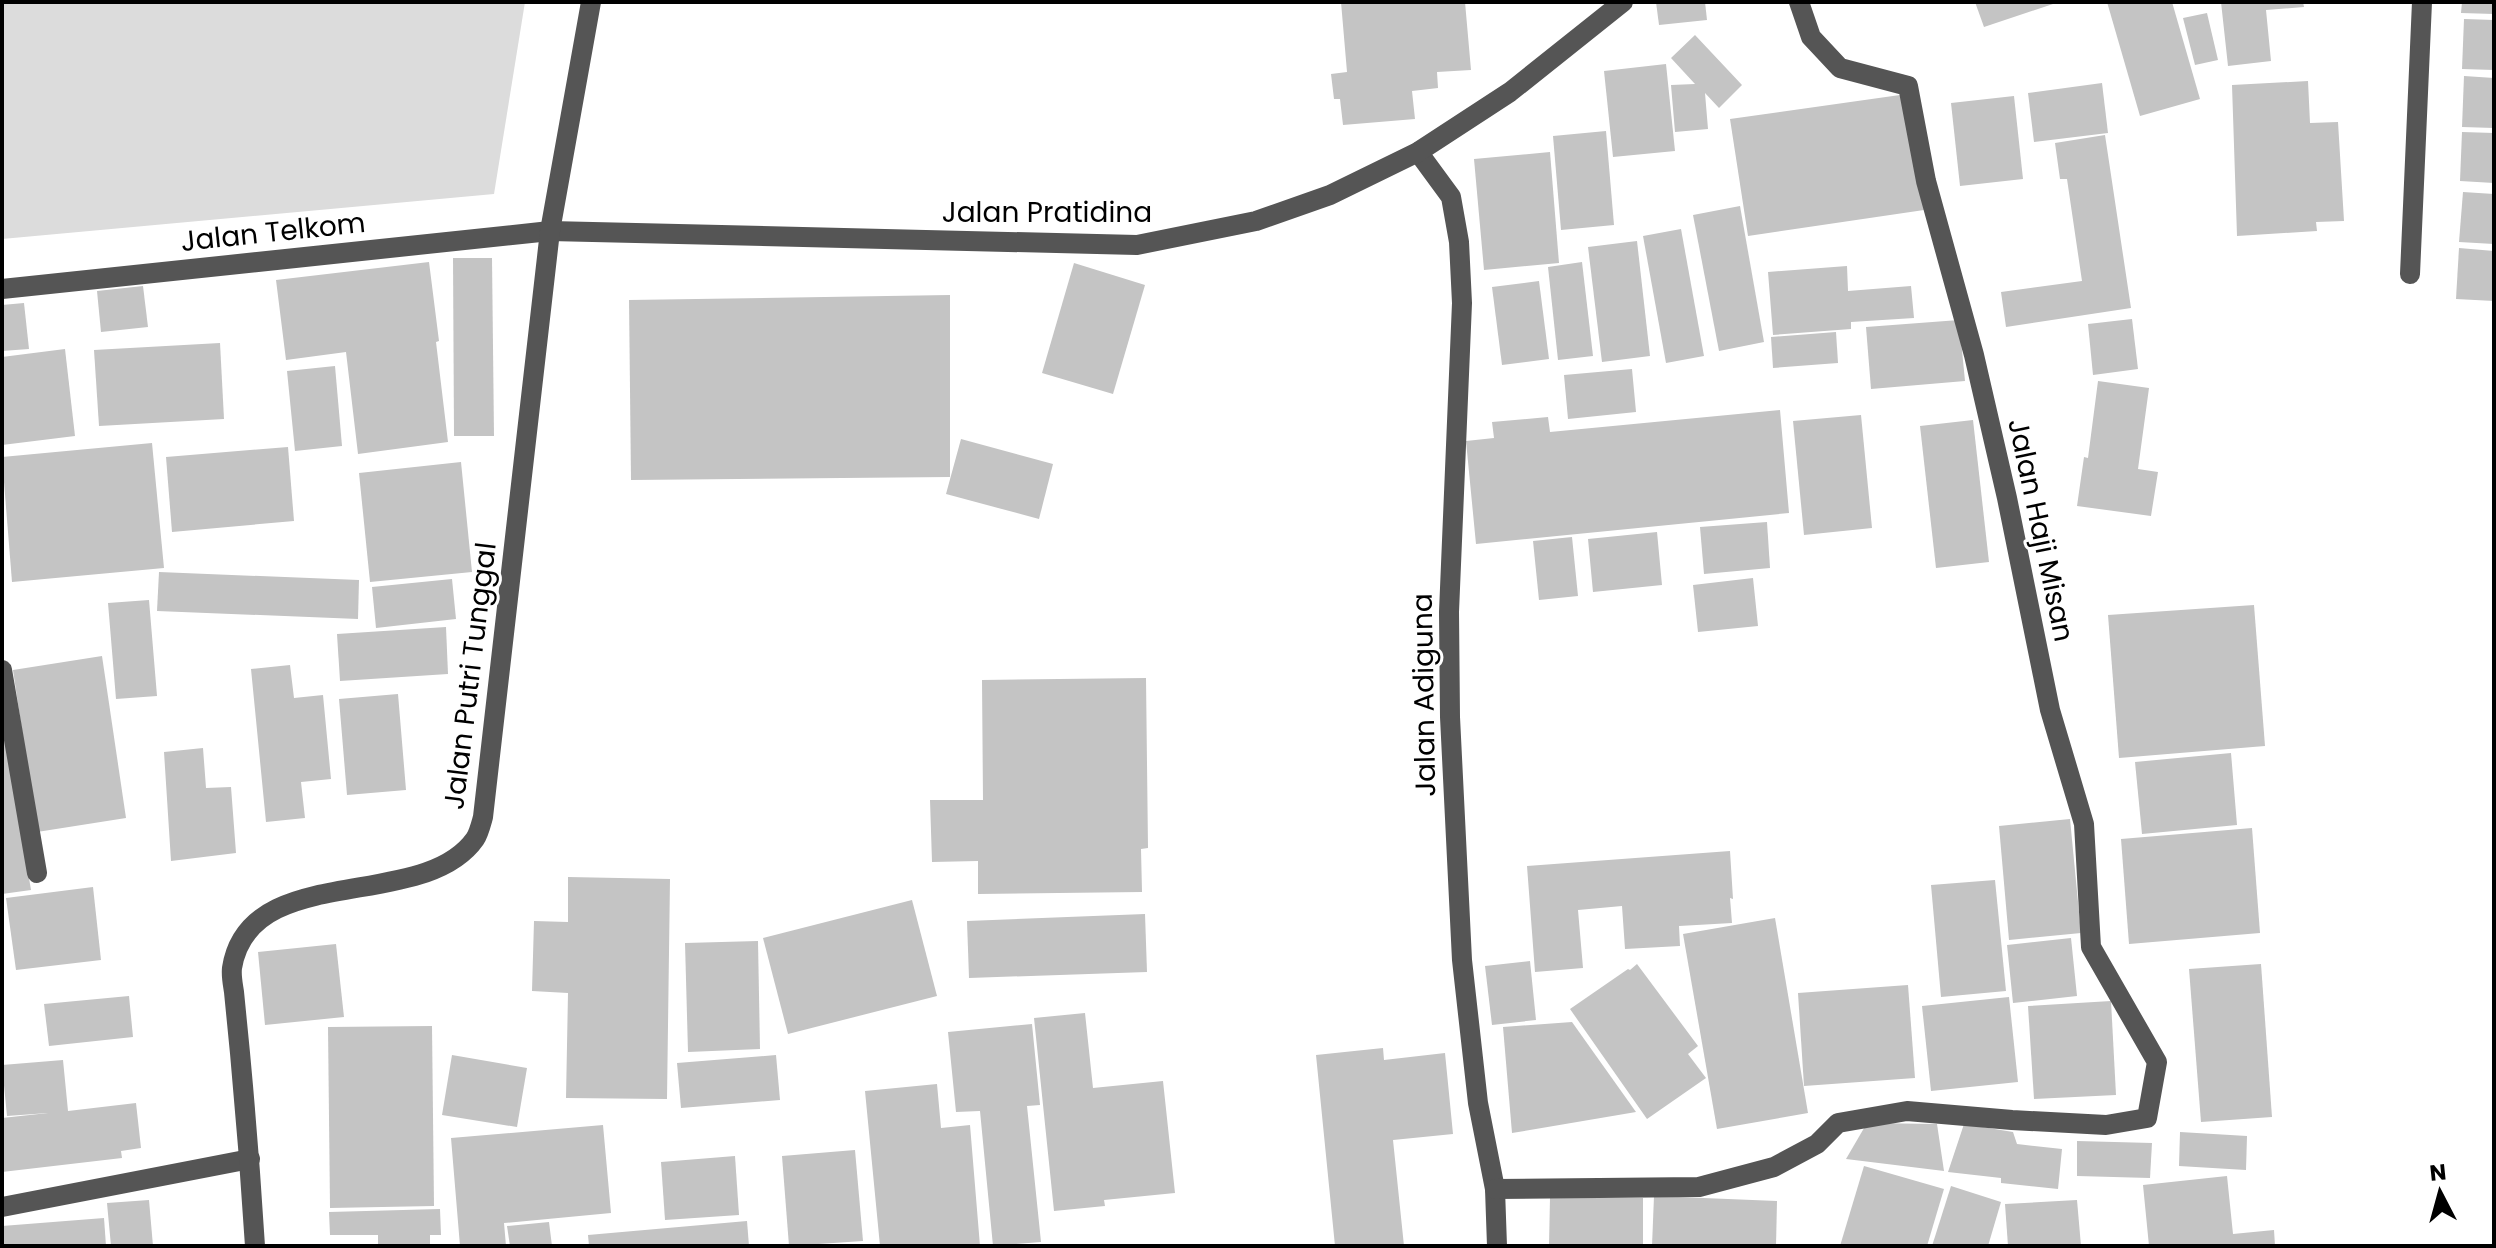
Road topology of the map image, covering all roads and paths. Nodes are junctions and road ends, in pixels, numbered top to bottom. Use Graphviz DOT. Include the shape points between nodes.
graph roads {
  1 [pos="591,2"];
  2 [pos="1623,2"];
  3 [pos="1799,2"];
  4 [pos="2422,2"];
  5 [pos="1418,152"];
  6 [pos="550,231"];
  7 [pos="2410,274"];
  8 [pos="2,289"];
  9 [pos="2,670"];
  10 [pos="37,873"];
  11 [pos="250,1159"];
  12 [pos="1495,1189"];
  13 [pos="2,1207"];
  14 [pos="255,1246"];
  15 [pos="1497,1246"];
  1 -- 6 [label="street, Jalan Putri Tunggal"];
  2 -- 5 [label="street, Jalan Pratidina" via="1510,92"];
  3 -- 12 [label="street, Jalan Haji Misan" via="1811,37 1840,68 1908,86 1926,181 2007,498 2050,710 2084,824 2091,947 2157,1062 2147,1118 2106,1125 1907,1111 1838,1123 1817,1144 1774,1167 1699,1187"];
  4 -- 7 [label="street"];
  5 -- 6 [label="street, Jalan Pratidina" via="1330,195 1256,221 1137,245"];
  5 -- 12 [label="street, Jalan Adiguna" via="1451,197 1459,242 1462,303 1449,612 1452,765 1462,960 1478,1103"];
  6 -- 8 [label="street, Jalan Telkom"];
  6 -- 11 [label="street, Jalan Putri Tunggal" via="483,817 476,838 433,870 281,908 259,919 242,939 232,969"];
  9 -- 10 [label="street"];
  11 -- 13 [label="street"];
  11 -- 14 [label="street, Jalan Putri Tunggal"];
  12 -- 15 [label="street, Jalan Adiguna"];
}
